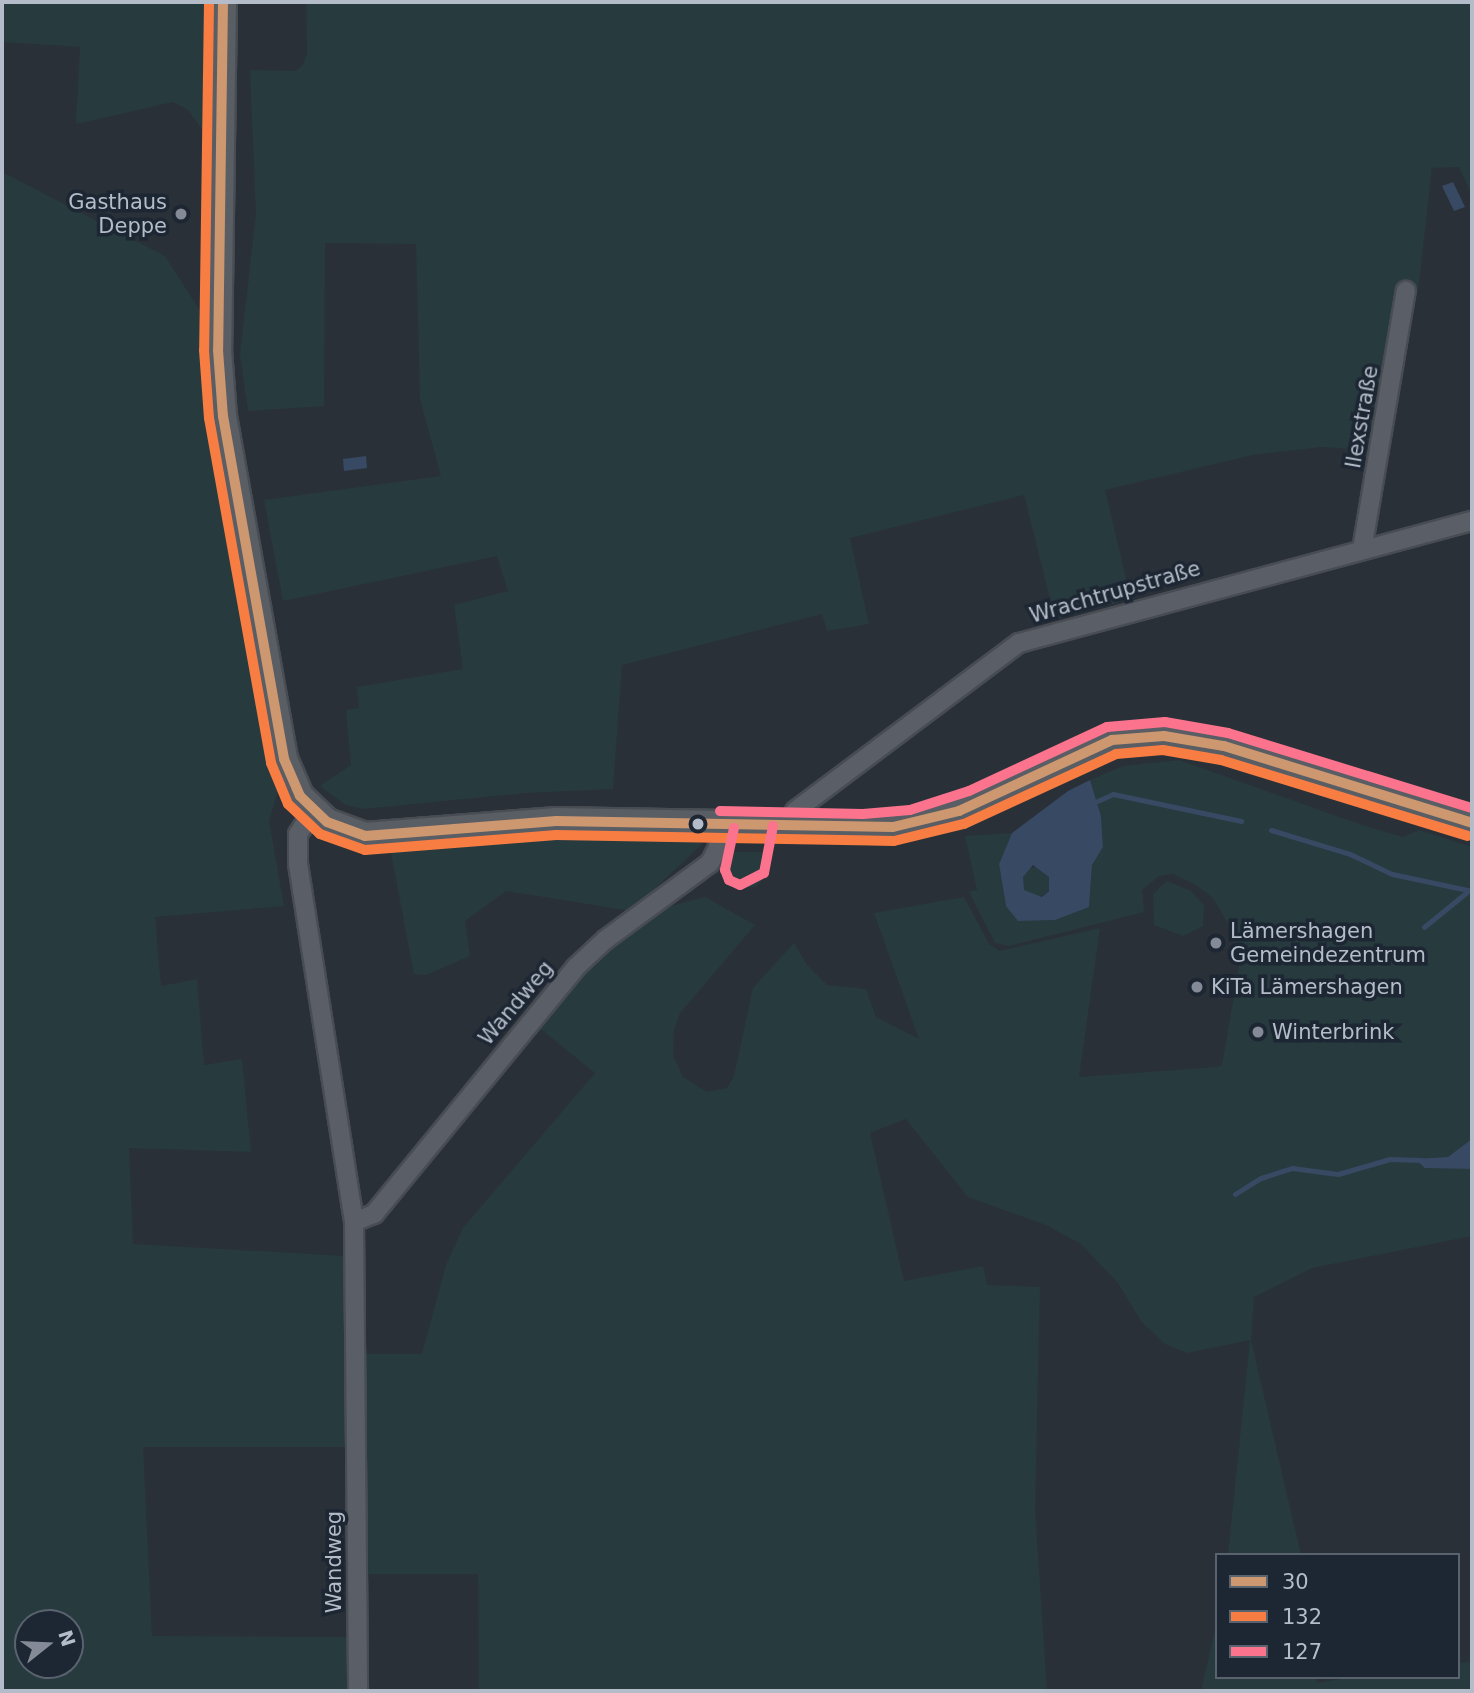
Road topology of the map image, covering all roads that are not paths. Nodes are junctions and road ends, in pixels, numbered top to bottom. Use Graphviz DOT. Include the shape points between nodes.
graph roads {
  1 [pos="223,2"];
  2 [pos="1406,290"];
  3 [pos="1472,521"];
  4 [pos="1362,550"];
  5 [pos="313,811"];
  6 [pos="1472,823"];
  7 [pos="720,825"];
  8 [pos="787,827"];
  9 [pos="354,1222"];
  10 [pos="358,1691"];
  1 -- 5 [label="main road" via="218,350 223,416 284,759 300,796"];
  2 -- 4 [label="street, Ilexstraße"];
  3 -- 4 [label="street, Wrachtrupstraße"];
  4 -- 8 [label="street, Wrachtrupstraße" via="1019,643 795,811"];
  5 -- 7 [label="main road" via="337,827 365,836 537,821"];
  5 -- 9 [label="street, Wandweg" via="298,834 298,864"];
  6 -- 8 [label="main road" via="1224,746 1151,736 1087,749 974,804 930,820 893,827"];
  7 -- 8 [label="main road"];
  7 -- 9 [label="street, Wandweg" via="718,847 710,863 605,940 575,968 374,1214"];
  9 -- 10 [label="street, Wandweg"];
}
